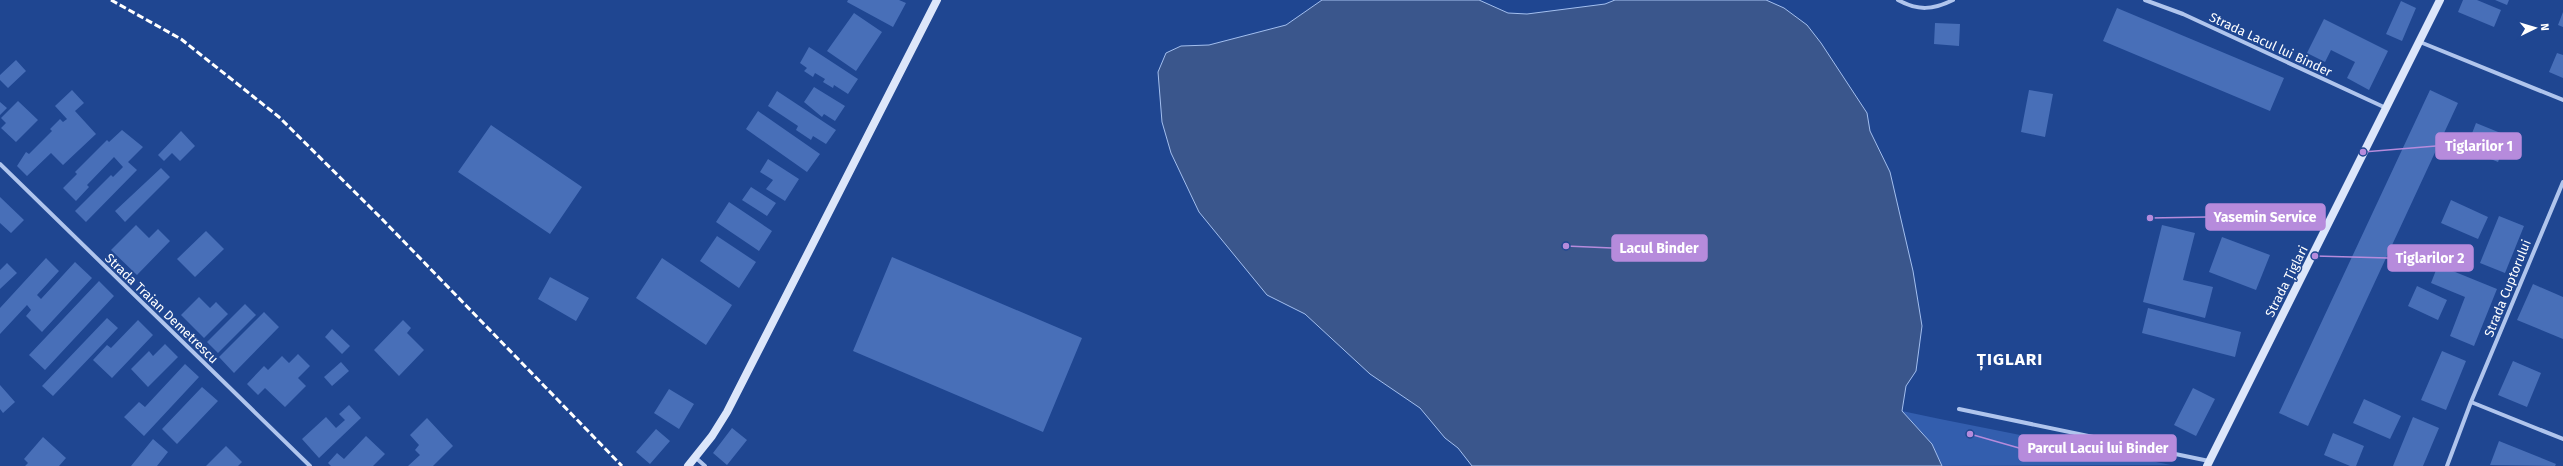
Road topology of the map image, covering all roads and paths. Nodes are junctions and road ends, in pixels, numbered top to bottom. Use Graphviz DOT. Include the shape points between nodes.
graph roads {
  1 [pos="937,0"];
  2 [pos="1898,0"];
  3 [pos="1953,0"];
  4 [pos="2145,0"];
  5 [pos="2440,0"];
  6 [pos="2420,42"];
  7 [pos="2563,100"];
  8 [pos="2386,108"];
  9 [pos="0,164"];
  10 [pos="2563,182"];
  11 [pos="2471,402"];
  12 [pos="1959,409"];
  13 [pos="2563,439"];
  14 [pos="696,458"];
  15 [pos="2208,464"];
  16 [pos="310,466"];
  17 [pos="688,466"];
  18 [pos="705,466"];
  19 [pos="2447,466"];
  1 -- 14 [label="street" via="727,412"];
  2 -- 3 [label="street" via="1918,8 1930,9"];
  4 -- 8 [label="street, Strada Lacul lui Binder" via="2184,14"];
  5 -- 6 [label="street, Strada Țiglari"];
  6 -- 7 [label="street"];
  6 -- 8 [label="street, Strada Țiglari"];
  8 -- 15 [label="street, Strada Țiglari"];
  9 -- 16 [label="street, Strada Traian Demetrescu"];
  10 -- 11 [label="street, Strada Cuptorului"];
  11 -- 13 [label="street"];
  11 -- 19 [label="street, Strada Cuptorului"];
  12 -- 15 [label="street"];
  14 -- 17 [label="street"];
  14 -- 18 [label="street"];
}
